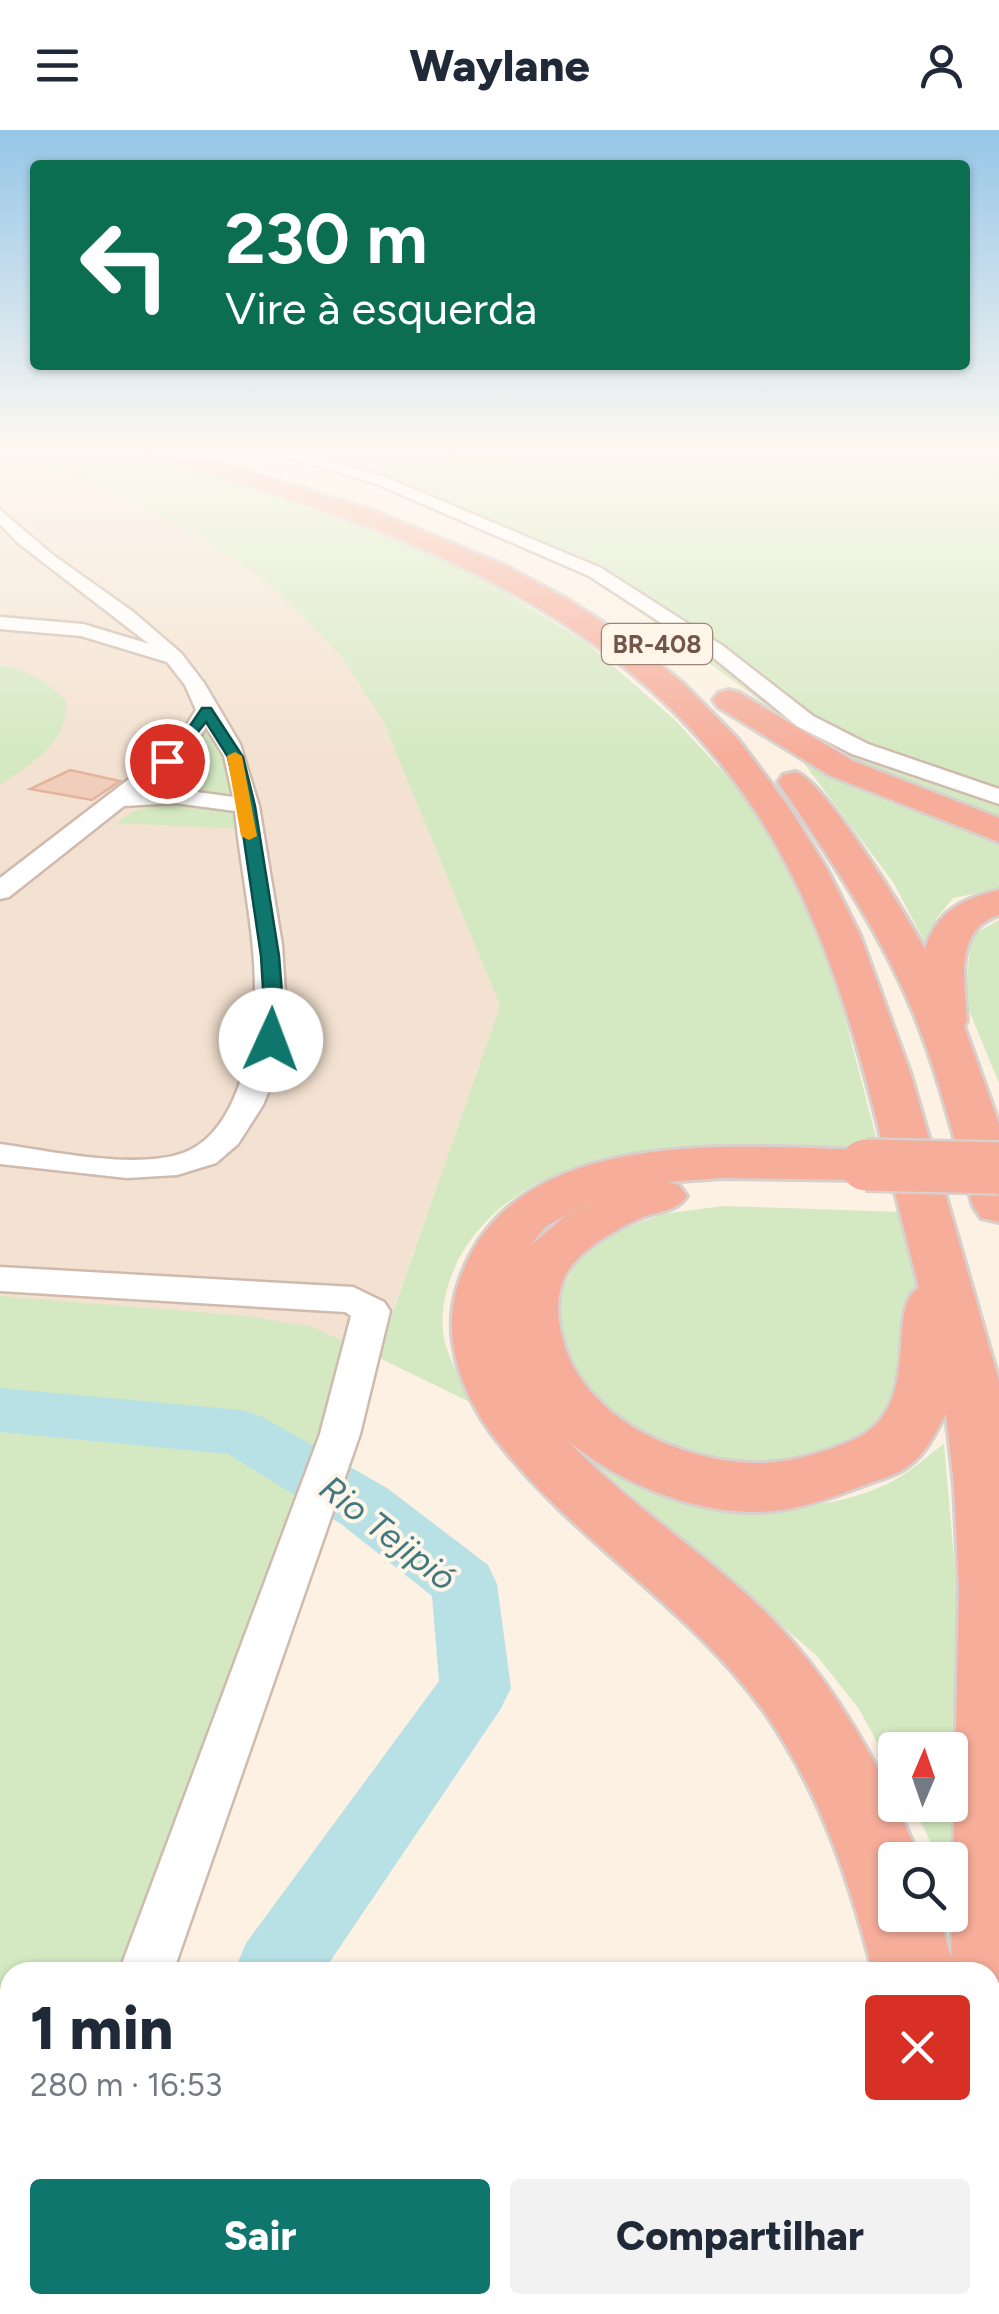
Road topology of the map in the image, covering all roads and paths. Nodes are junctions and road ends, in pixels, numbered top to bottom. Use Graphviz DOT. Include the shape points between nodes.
graph roads {
  1 [pos="40,553"];
  2 [pos="448,553"];
  3 [pos="498,553"];
  4 [pos="551,553"];
  5 [pos="127,612"];
  6 [pos="0,623"];
  7 [pos="83,630"];
  8 [pos="173,658"];
  9 [pos="206,710"];
  10 [pos="716,711"];
  11 [pos="999,796"];
  12 [pos="121,800"];
  13 [pos="247,806"];
  14 [pos="999,831"];
  15 [pos="0,890"];
  16 [pos="999,902"];
  17 [pos="946,1037"];
  18 [pos="0,1154"];
  19 [pos="999,1168"];
  20 [pos="869,1178"];
  21 [pos="999,1195"];
  22 [pos="999,1206"];
  23 [pos="936,1251"];
  24 [pos="0,1279"];
  25 [pos="878,1854"];
  26 [pos="903,1932"];
  27 [pos="150,1962"];
  28 [pos="911,1962"];
  29 [pos="993,1962"];
  1 -- 5 [label="street"];
  2 -- 10 [label="highway"];
  3 -- 10 [label="highway, BR-408" via="626,622"];
  4 -- 11 [label="street" via="596,572 716,650 805,722 860,749"];
  5 -- 7 [label="street" via="114,624"];
  5 -- 8 [label="street"];
  6 -- 7 [label="street"];
  7 -- 8 [label="street"];
  8 -- 9 [label="street"];
  9 -- 12 [label="street" via="184,745"];
  9 -- 13 [label="street" via="235,757"];
  10 -- 14 [label="highway"];
  10 -- 17 [label="highway, BR-408" via="777,756 846,853"];
  10 -- 23 [label="highway, BR-408" via="738,758 802,853 852,964 880,1041"];
  12 -- 13 [label="street" via="175,796"];
  12 -- 15 [label="street"];
  13 -- 18 [label="street" via="274,1005 260,1080 240,1118 216,1148 177,1166"];
  16 -- 17 [label="highway" via="957,921 943,945"];
  17 -- 22 [label="highway, BR-408"];
  19 -- 20 [label="highway, bridge"];
  20 -- 21 [label="highway"];
  20 -- 23 [label="highway" via="646,1198 593,1220 550,1255 529,1294 532,1348 565,1404 620,1448 660,1468 748,1488 815,1479 890,1450 922,1403"];
  20 -- 25 [label="highway" via="678,1164 568,1190 521,1220 499,1248 480,1298 481,1358 515,1422 566,1478 704,1595 787,1686"];
  23 -- 29 [label="highway, BR-408" via="982,1450 994,1629"];
  24 -- 27 [label="street" via="336,1298 371,1311 340,1434"];
  26 -- 28 [label="highway"];
}
